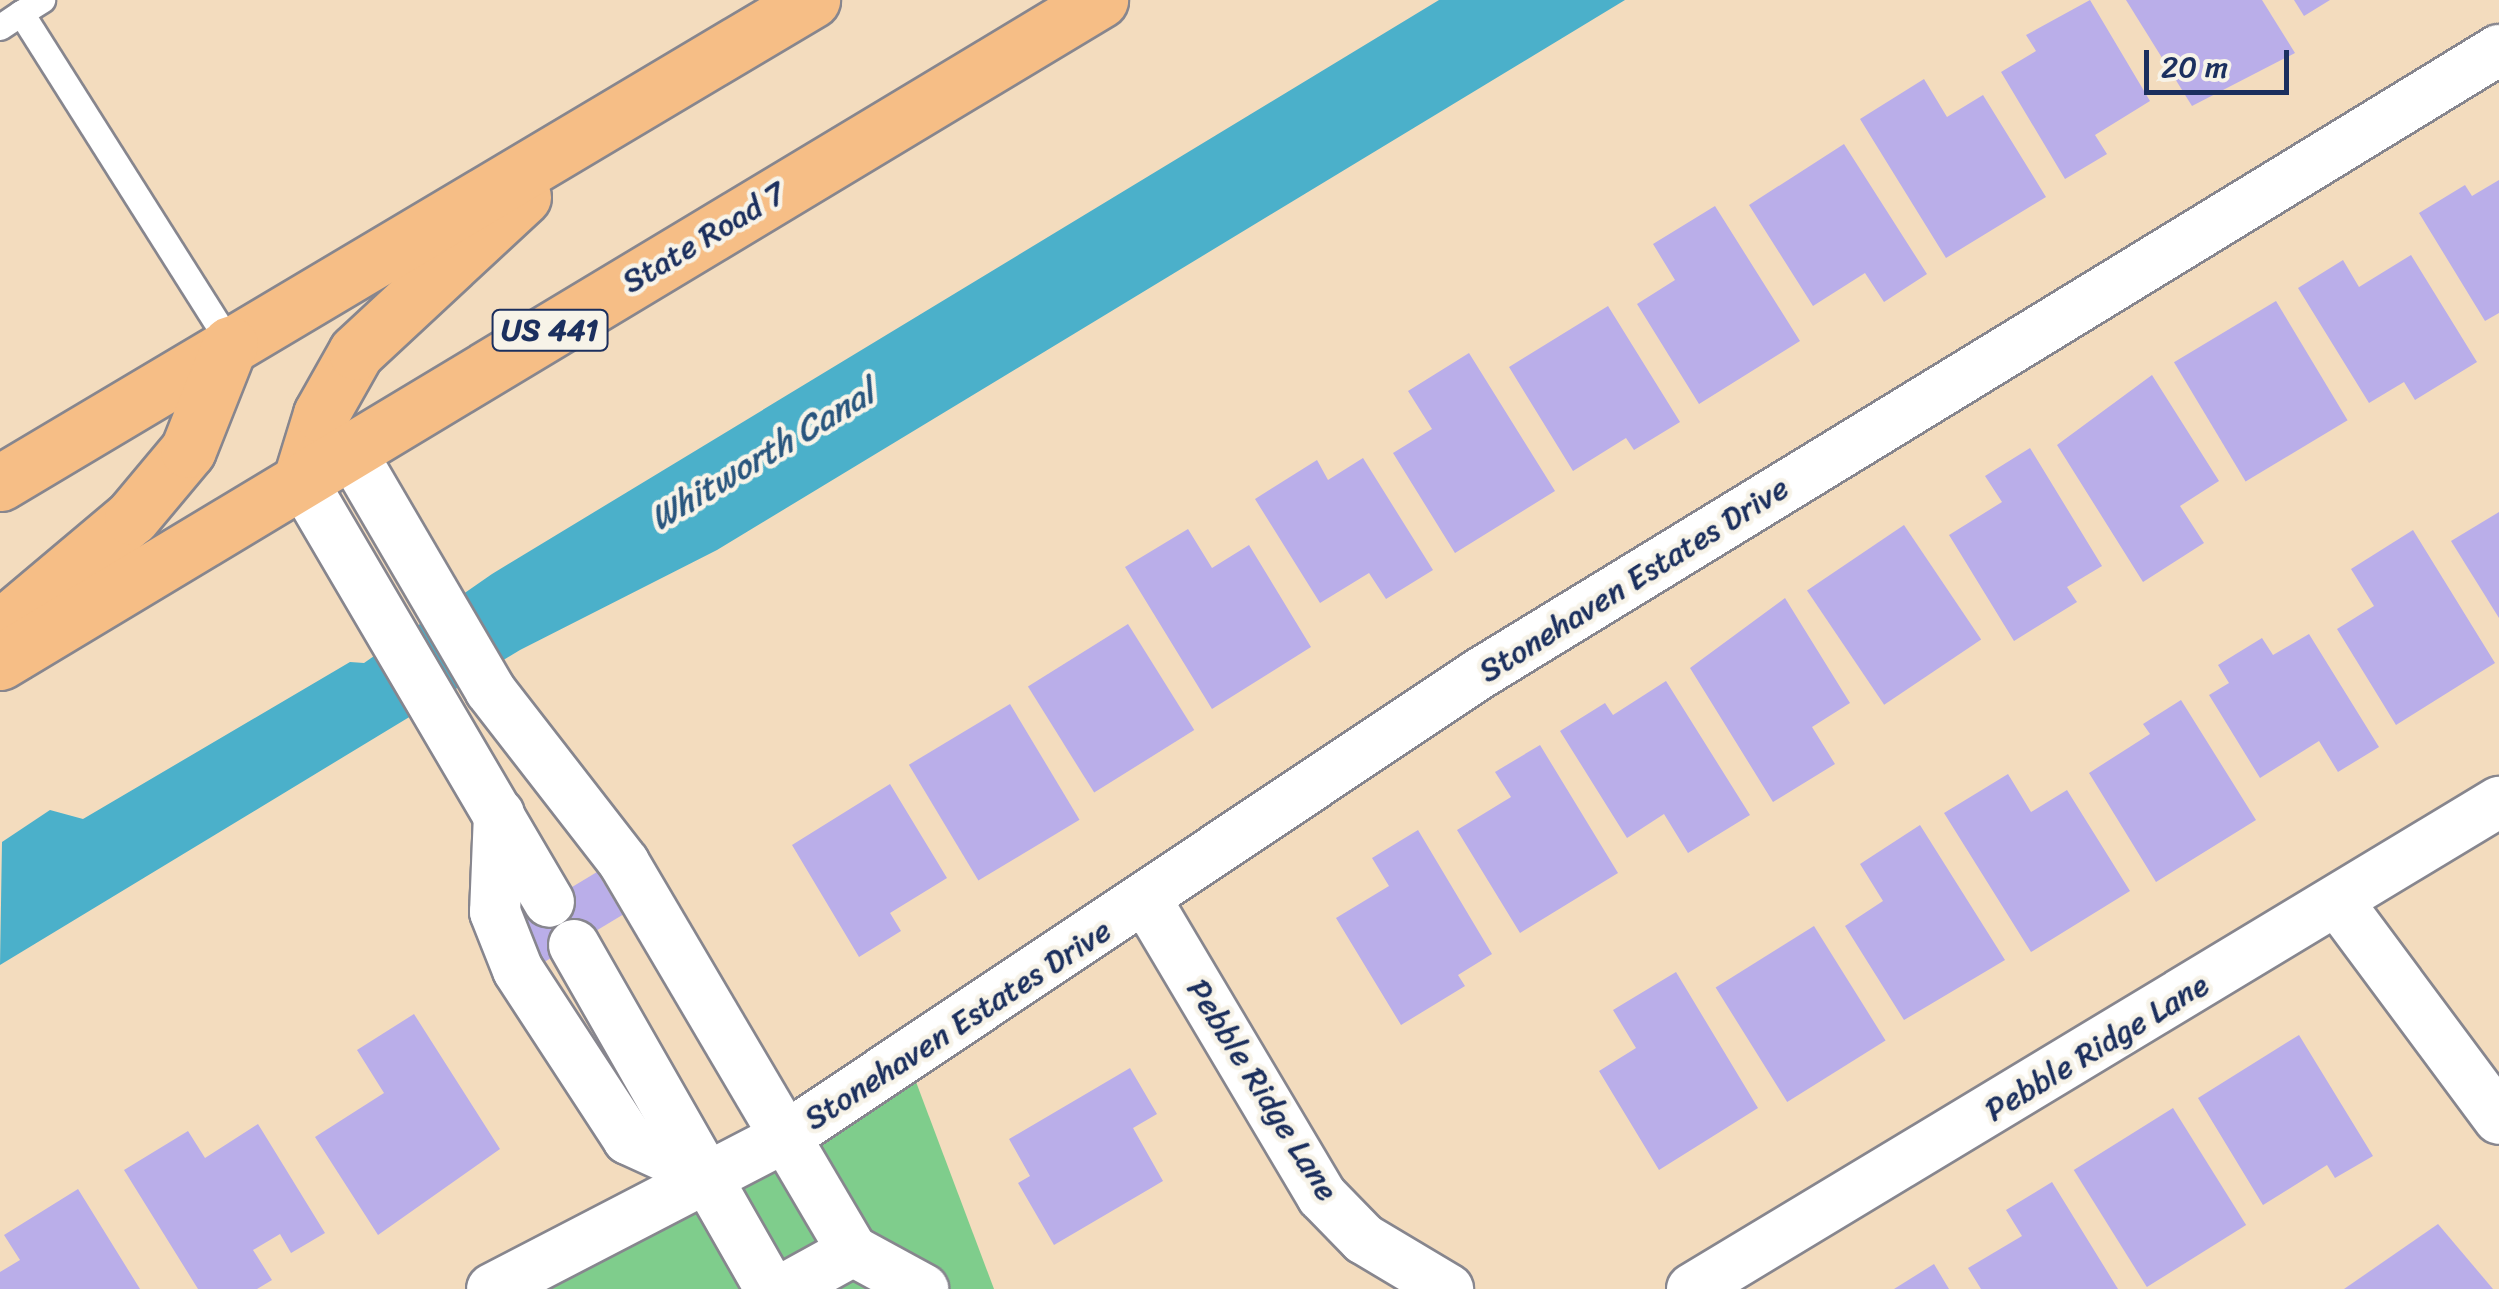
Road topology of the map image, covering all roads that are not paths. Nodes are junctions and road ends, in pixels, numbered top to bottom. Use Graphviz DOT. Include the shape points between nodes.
graph roads {
  1 [pos="812,0"];
  2 [pos="1100,0"];
  3 [pos="21,13"];
  4 [pos="2499,50"];
  5 [pos="602,124"];
  6 [pos="230,344"];
  7 [pos="350,450"];
  8 [pos="301,479"];
  9 [pos="0,483"];
  10 [pos="0,628"];
  11 [pos="0,662"];
  12 [pos="2499,802"];
  13 [pos="499,814"];
  14 [pos="549,902"];
  15 [pos="2338,902"];
  16 [pos="1148,903"];
  17 [pos="574,945"];
  18 [pos="685,966"];
  19 [pos="612,1008"];
  20 [pos="560,1040"];
  21 [pos="2499,1120"];
  22 [pos="787,1136"];
  23 [pos="710,1176"];
  24 [pos="853,1251"];
  25 [pos="492,1289"];
  26 [pos="770,1289"];
  27 [pos="784,1289"];
  28 [pos="923,1289"];
  29 [pos="1448,1289"];
  30 [pos="1692,1289"];
  1 -- 5 [label="main road"];
  2 -- 7 [label="main road, State Road 7 / US 441"];
  3 -- 6 [label="lane"];
  4 -- 16 [label="street, Stonehaven Estates Drive" via="1479,674"];
  5 -- 6 [label="main road"];
  5 -- 8 [label="main road" via="356,352 321,414"];
  6 -- 9 [label="main road"];
  6 -- 10 [label="main road" via="188,450 132,517"];
  7 -- 8 [label="main road, State Road 7 / US 441"];
  7 -- 18 [label="street, Stonehaven Estates Drive" via="490,690 624,863"];
  8 -- 11 [label="main road, State Road 7 / US 441"];
  8 -- 13 [label="street"];
  12 -- 15 [label="street, Pebble Ridge Lane"];
  13 -- 14 [label="street"];
  13 -- 20 [label="street" via="495,912"];
  15 -- 21 [label="street"];
  15 -- 30 [label="street, Pebble Ridge Lane"];
  16 -- 22 [label="street, Stonehaven Estates Drive"];
  16 -- 29 [label="street, Pebble Ridge Lane" via="1322,1196 1364,1240"];
  17 -- 19 [label="street"];
  18 -- 19 [label="street"];
  18 -- 22 [label="street, Stonehaven Estates Drive"];
  19 -- 20 [label="street"];
  19 -- 23 [label="street"];
  20 -- 23 [label="street" via="628,1139"];
  22 -- 23 [label="street, Stonehaven Estates Drive"];
  22 -- 24 [label="street"];
  23 -- 25 [label="street, Stonehaven Estates Drive"];
  23 -- 26 [label="street"];
  24 -- 27 [label="street"];
  24 -- 28 [label="street"];
}
